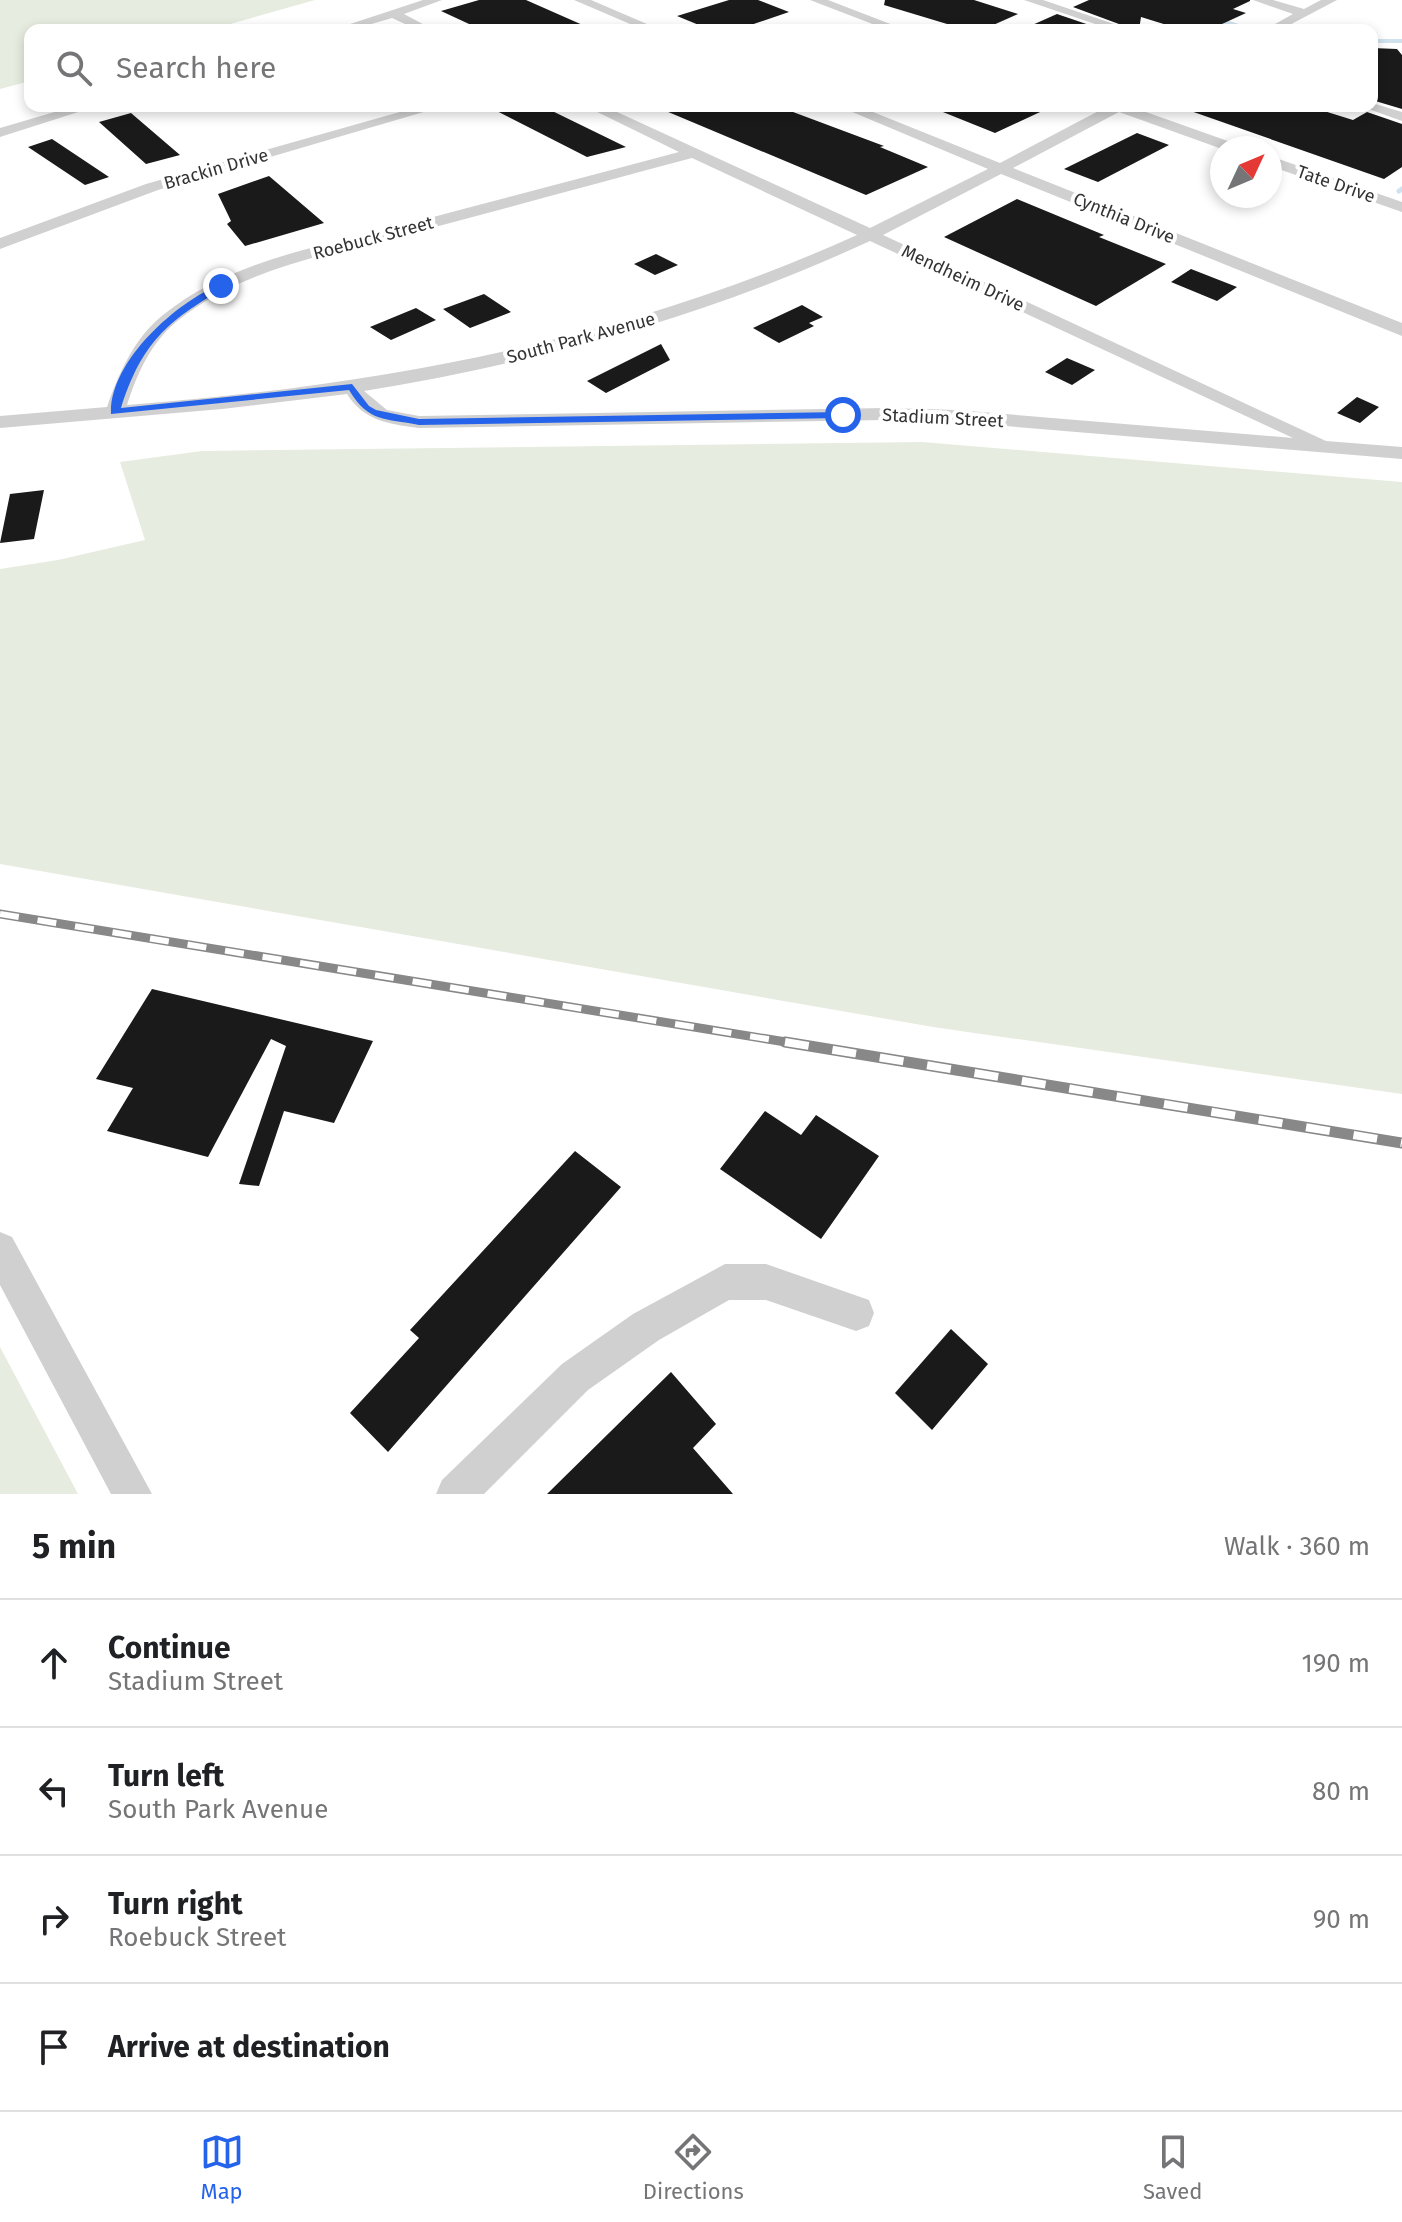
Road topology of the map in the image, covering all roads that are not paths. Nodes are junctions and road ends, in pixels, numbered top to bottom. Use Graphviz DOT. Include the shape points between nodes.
graph roads {
  1 [pos="436,0"];
  2 [pos="580,0"];
  3 [pos="816,0"];
  4 [pos="1030,0"];
  5 [pos="1259,0"];
  6 [pos="1331,0"];
  7 [pos="392,13"];
  8 [pos="1305,13"];
  9 [pos="357,24"];
  10 [pos="415,24"];
  11 [pos="640,24"];
  12 [pos="883,24"];
  13 [pos="1107,24"];
  14 [pos="1282,24"];
  15 [pos="1378,109"];
  16 [pos="70,112"];
  17 [pos="416,112"];
  18 [pos="605,112"];
  19 [pos="860,112"];
  20 [pos="1106,112"];
  21 [pos="1135,112"];
  22 [pos="1402,117"];
  23 [pos="0,133"];
  24 [pos="1210,139"];
  25 [pos="692,153"];
  26 [pos="1282,165"];
  27 [pos="999,167"];
  28 [pos="1402,207"];
  29 [pos="868,234"];
  30 [pos="0,244"];
  31 [pos="1402,330"];
  32 [pos="352,387"];
  33 [pos="115,412"];
  34 [pos="0,422"];
  35 [pos="1334,450"];
  36 [pos="1402,453"];
  37 [pos="0,1249"];
  38 [pos="856,1313"];
  39 [pos="132,1494"];
  40 [pos="456,1494"];
  1 -- 7 [label="street"];
  2 -- 11 [label="street"];
  3 -- 12 [label="street"];
  4 -- 13 [label="street"];
  5 -- 8 [label="street"];
  6 -- 8 [label="street"];
  7 -- 9 [label="street"];
  7 -- 10 [label="street"];
  8 -- 14 [label="street"];
  15 -- 22 [label="street"];
  16 -- 23 [label="street"];
  17 -- 30 [label="street, Brackin Drive" via="152,187"];
  18 -- 25 [label="street, Mendheim Drive"];
  19 -- 27 [label="street, Cynthia Drive"];
  20 -- 27 [label="street, South Park Avenue"];
  21 -- 24 [label="street"];
  25 -- 29 [label="street, Mendheim Drive"];
  25 -- 33 [label="street, Roebuck Street" via="290,261 221,286 155,332 128,371"];
  26 -- 28 [label="street, Tate Drive"];
  27 -- 29 [label="street, South Park Avenue"];
  27 -- 31 [label="street, Cynthia Drive"];
  29 -- 32 [label="street, South Park Avenue" via="757,284 649,321 542,350"];
  29 -- 35 [label="street, Mendheim Drive"];
  32 -- 33 [label="street, South Park Avenue"];
  32 -- 35 [label="street, Stadium Street" via="373,413 419,422 957,416"];
  33 -- 34 [label="street, South Park Avenue"];
  35 -- 36 [label="street, Stadium Street"];
  37 -- 39 [label="street"];
  38 -- 40 [label="street" via="766,1282 725,1282 646,1327 575,1377"];
}
